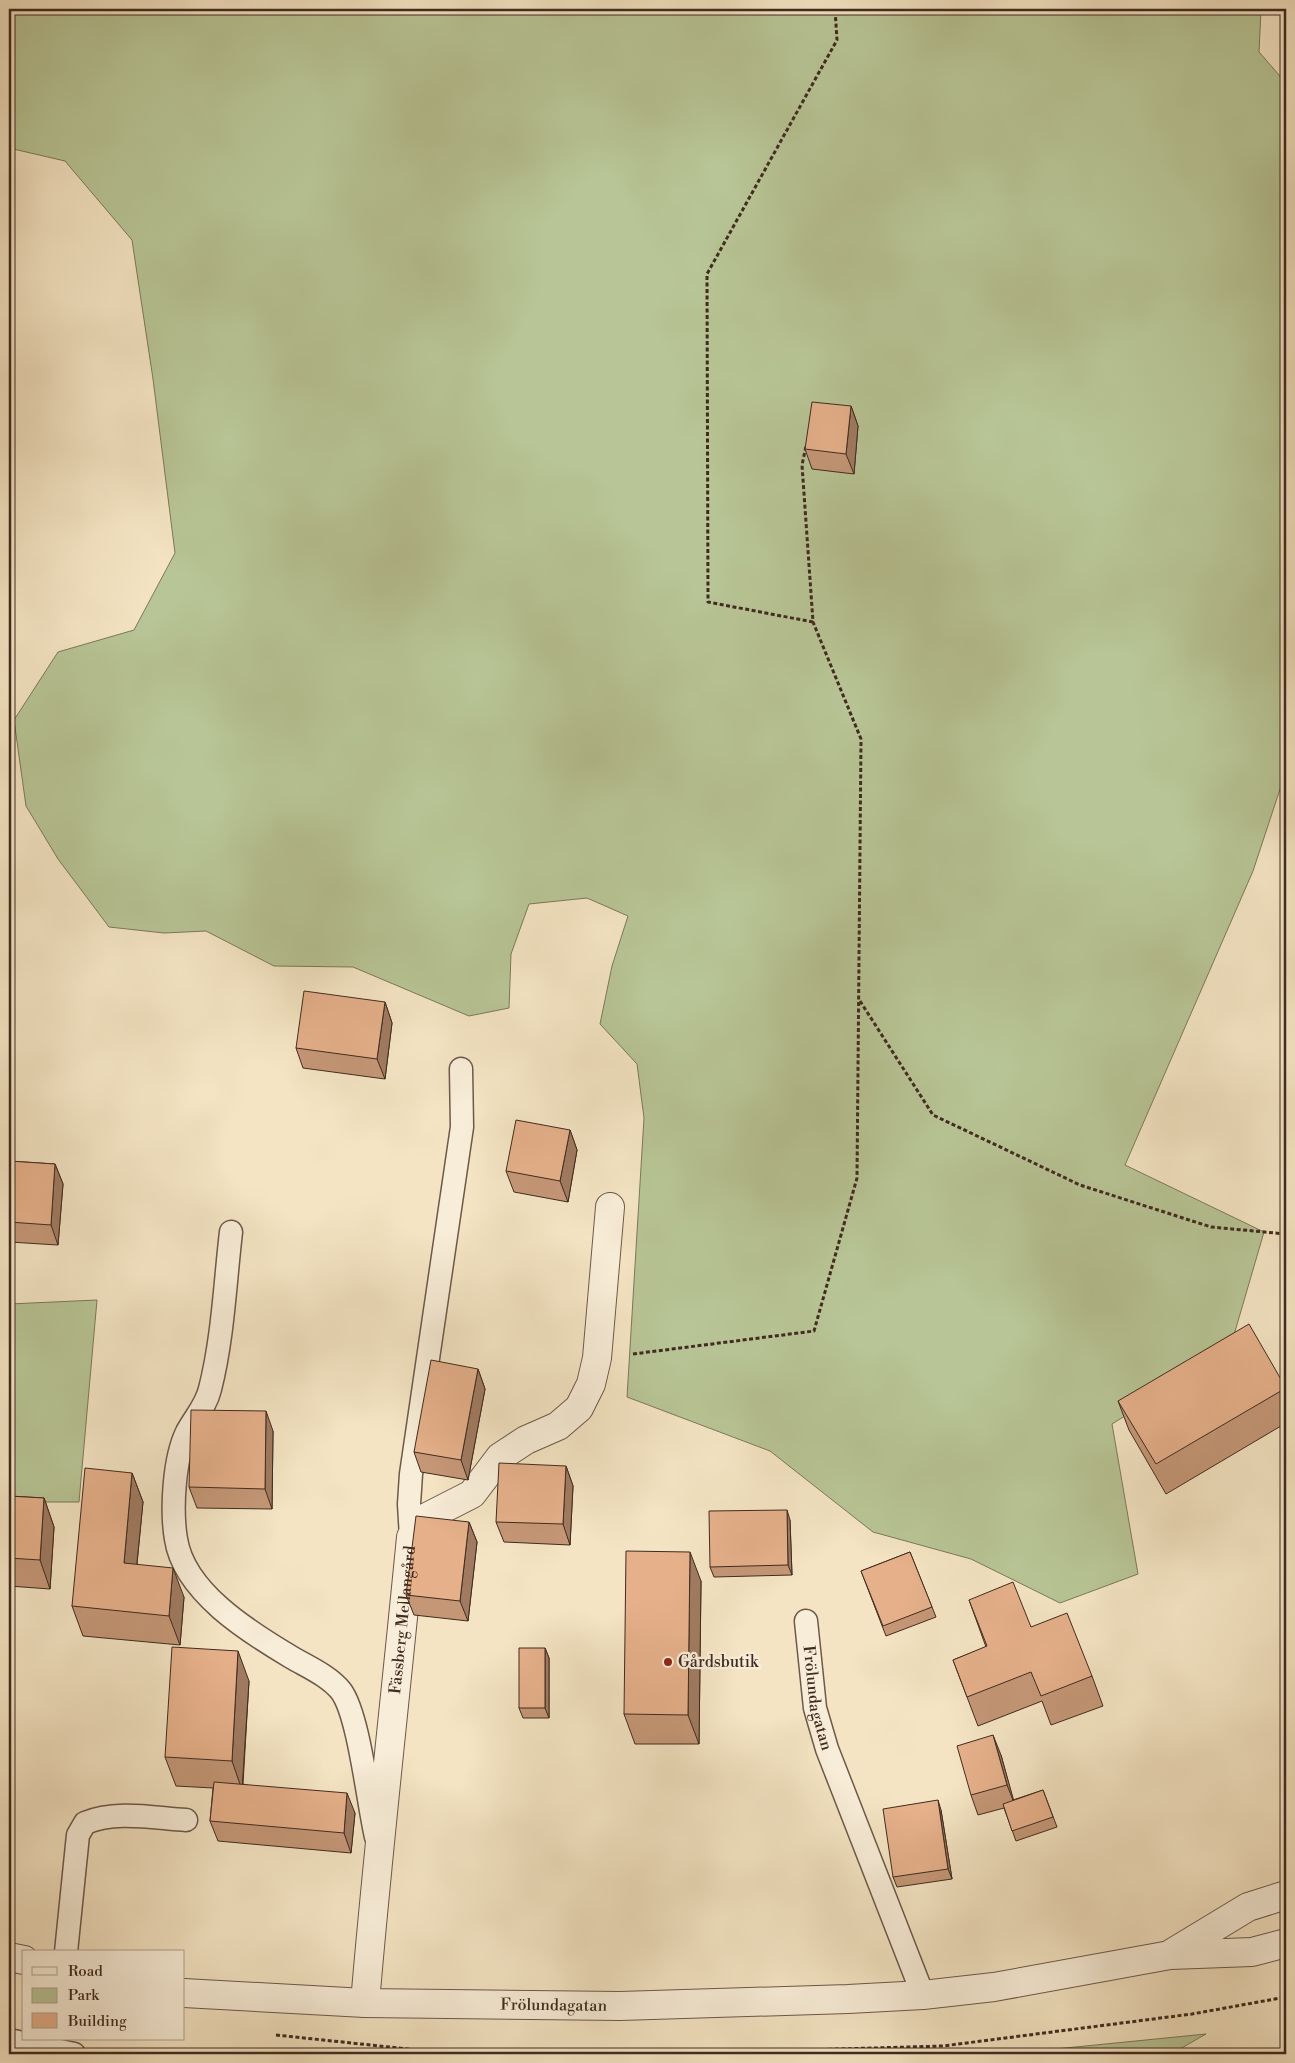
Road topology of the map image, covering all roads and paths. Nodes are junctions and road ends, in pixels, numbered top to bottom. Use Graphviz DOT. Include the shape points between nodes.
graph roads {
  1 [pos="835,9"];
  2 [pos="808,440"];
  3 [pos="813,622"];
  4 [pos="859,999"];
  5 [pos="461,1069"];
  6 [pos="610,1208"];
  7 [pos="230,1232"];
  8 [pos="1286,1234"];
  9 [pos="597,1358"];
  10 [pos="411,1537"];
  11 [pos="806,1621"];
  12 [pos="186,1820"];
  13 [pos="378,1843"];
  14 [pos="1286,1895"];
  15 [pos="1286,1943"];
  16 [pos="66,1950"];
  17 [pos="1170,1954"];
  18 [pos="9,1957"];
  19 [pos="22,1960"];
  20 [pos="185,1993"];
  21 [pos="923,1995"];
  22 [pos="1286,1997"];
  23 [pos="365,2003"];
  24 [pos="268,2034"];
  25 [pos="9,2040"];
  26 [pos="74,2054"];
  27 [pos="536,2054"];
  28 [pos="666,2054"];
  1 -- 3 [label="path" via="837,40 707,274 708,602"];
  2 -- 3 [label="path" via="802,465"];
  3 -- 4 [label="path" via="861,739"];
  4 -- 8 [label="path" via="932,1115 1080,1185 1211,1227"];
  4 -- 9 [label="path" via="857,1178 814,1331"];
  5 -- 10 [label="lane" via="462,1127 411,1474"];
  6 -- 9 [label="street, Fässberg Mellangård"];
  7 -- 13 [label="lane" via="210,1390 203,1408 187,1432 177,1469 172,1500 176,1541 187,1568 209,1597 271,1645 327,1678 341,1691 351,1711"];
  9 -- 10 [label="street, Fässberg Mellangård" via="591,1384 580,1408 558,1426 526,1440 500,1457 472,1494 421,1520"];
  10 -- 13 [label="street, Fässberg Mellangård"];
  11 -- 21 [label="lane, Frölundagatan" via="815,1708 827,1749"];
  12 -- 16 [label="lane" via="118,1816 84,1823 78,1835"];
  13 -- 23 [label="street, Fässberg Mellangård"];
  14 -- 17 [label="street, Frölundagatan" via="1248,1907"];
  15 -- 17 [label="street, Frölundagatan" via="1252,1952"];
  17 -- 21 [label="street, Frölundagatan" via="994,1987"];
  18 -- 19 [label="street"];
  20 -- 23 [label="street, Frölundagatan"];
  21 -- 23 [label="street, Frölundagatan" via="713,2004"];
  22 -- 28 [label="path" via="1192,2014 943,2046"];
  24 -- 27 [label="path" via="455,2054"];
  25 -- 26 [label="lane"];
}
